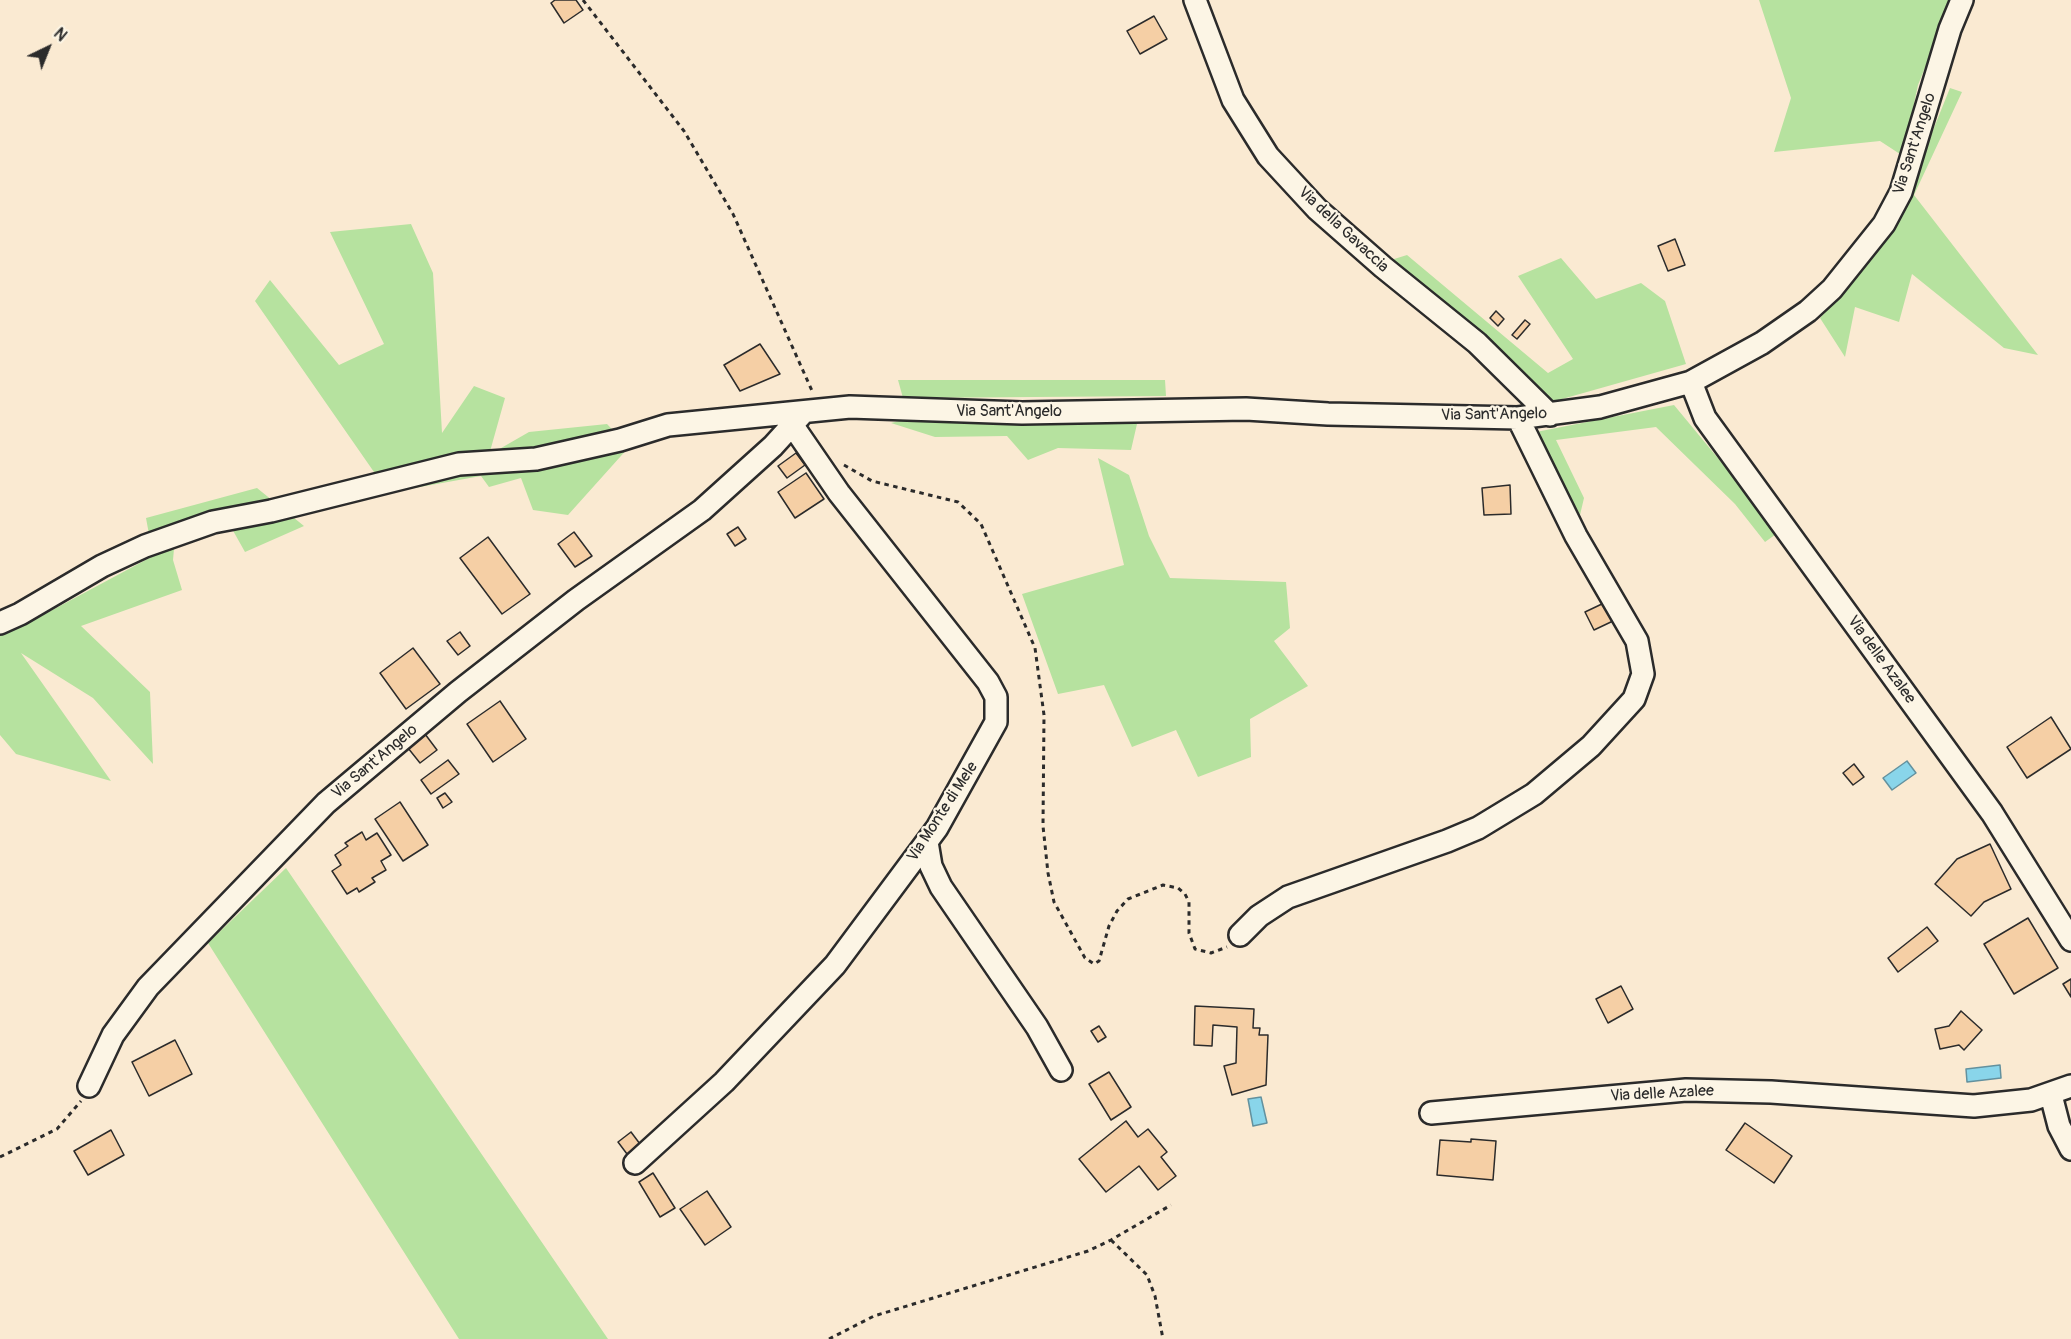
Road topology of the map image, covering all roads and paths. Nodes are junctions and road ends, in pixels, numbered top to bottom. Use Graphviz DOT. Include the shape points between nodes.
graph roads {
  1 [pos="584,0"];
  2 [pos="1195,0"];
  3 [pos="1962,0"];
  4 [pos="1691,382"];
  5 [pos="1550,415"];
  6 [pos="806,417"];
  7 [pos="1518,418"];
  8 [pos="842,464"];
  9 [pos="0,623"];
  10 [pos="927,842"];
  11 [pos="1240,935"];
  12 [pos="2071,940"];
  13 [pos="1061,1070"];
  14 [pos="89,1086"];
  15 [pos="2071,1086"];
  16 [pos="2050,1095"];
  17 [pos="1431,1113"];
  18 [pos="2071,1149"];
  19 [pos="0,1157"];
  20 [pos="635,1163"];
  21 [pos="1171,1205"];
  22 [pos="1112,1240"];
  23 [pos="829,1339"];
  24 [pos="1163,1339"];
  1 -- 6 [label="path" via="684,131 732,214"];
  2 -- 5 [label="street, Via della Gavaccia" via="1233,100 1274,162 1317,209 1477,343"];
  3 -- 4 [label="street, Via Sant'Angelo" via="1901,192 1884,224 1832,289 1808,311 1762,343"];
  4 -- 5 [label="street, Via Sant'Angelo" via="1647,396"];
  4 -- 12 [label="street, Via delle Azalee" via="1705,418 1992,813"];
  5 -- 7 [label="street, Via Sant'Angelo"];
  6 -- 7 [label="street, Via Sant'Angelo" via="850,407 1022,413 1246,409"];
  6 -- 9 [label="street, Via Sant'Angelo" via="668,425 536,459 459,464 213,522 102,566"];
  6 -- 10 [label="street, Via Monte di Mele" via="839,493 996,697 998,717 991,736"];
  6 -- 14 [label="street, Via Sant'Angelo" via="702,510 576,600 458,692 326,804 148,987 113,1035"];
  7 -- 11 [label="street" via="1576,536 1637,641 1643,674 1634,699 1583,753 1534,794 1478,828 1288,897 1259,916"];
  8 -- 11 [label="path" via="872,480 958,502 981,524 1035,648 1044,715 1043,826 1048,873 1054,902 1085,958 1094,964 1099,961 1109,926 1128,899 1163,885 1185,894 1189,902 1188,933 1196,949 1219,951"];
  10 -- 13 [label="street" via="931,866 941,887 1037,1027"];
  10 -- 20 [label="street, Via Monte di Mele" via="806,998 724,1082"];
  14 -- 19 [label="path" via="75,1110 57,1129"];
  15 -- 16 [label="street, Via delle Azalee"];
  16 -- 17 [label="street, Via delle Azalee" via="1974,1106 1686,1090"];
  16 -- 18 [label="street"];
  21 -- 22 [label="path"];
  22 -- 23 [label="path" via="1088,1251 874,1316"];
  22 -- 24 [label="path" via="1147,1275"];
}
